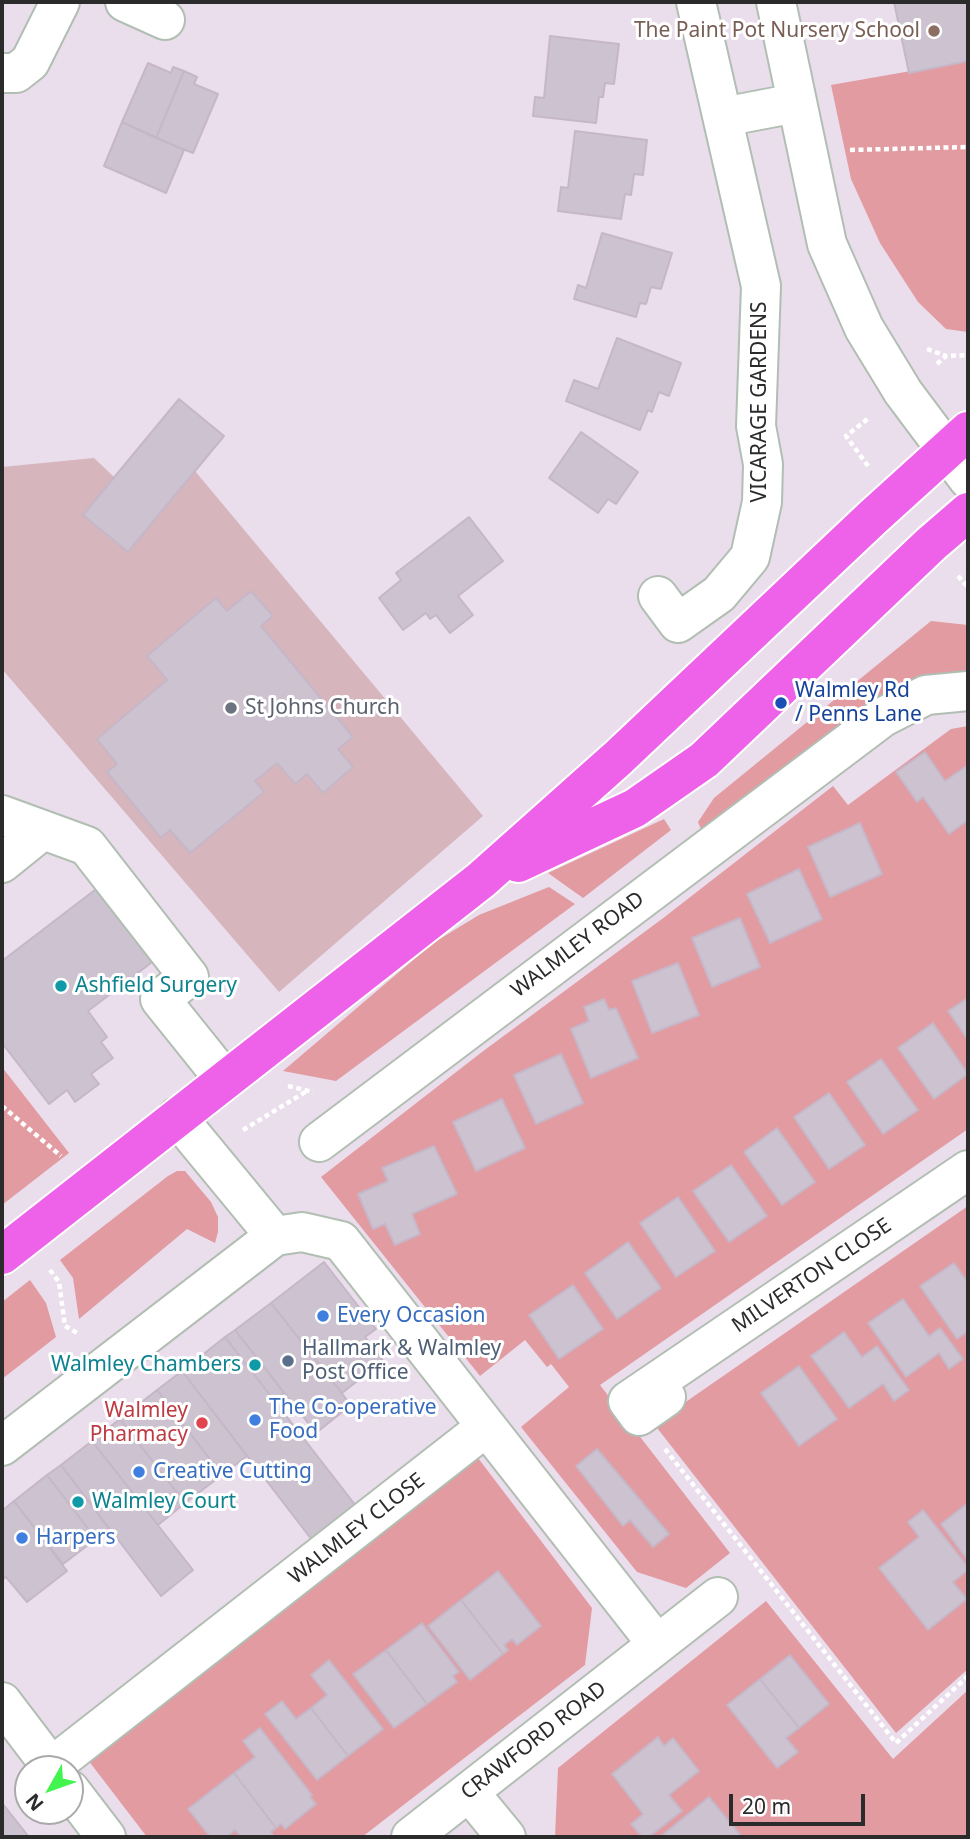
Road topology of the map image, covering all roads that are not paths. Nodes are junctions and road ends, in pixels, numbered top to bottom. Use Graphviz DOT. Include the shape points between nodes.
graph roads {
  1 [pos="60,2"];
  2 [pos="125,2"];
  3 [pos="776,2"];
  4 [pos="700,17"];
  5 [pos="165,20"];
  6 [pos="2,73"];
  7 [pos="796,103"];
  8 [pos="723,117"];
  9 [pos="961,453"];
  10 [pos="968,512"];
  11 [pos="658,596"];
  12 [pos="968,691"];
  13 [pos="2,816"];
  14 [pos="43,830"];
  15 [pos="2,863"];
  16 [pos="481,880"];
  17 [pos="228,1077"];
  18 [pos="177,1117"];
  19 [pos="319,1142"];
  20 [pos="968,1170"];
  21 [pos="275,1236"];
  22 [pos="3,1253"];
  23 [pos="647,1399"];
  24 [pos="486,1427"];
  25 [pos="2,1446"];
  26 [pos="718,1597"];
  27 [pos="657,1644"];
  28 [pos="2,1702"];
  29 [pos="43,1755"];
  30 [pos="83,1755"];
  31 [pos="469,1792"];
  32 [pos="84,1809"];
  33 [pos="106,1837"];
  34 [pos="411,1837"];
  35 [pos="506,1837"];
  1 -- 6 [label="street" via="30,62 16,73"];
  2 -- 5 [label="street"];
  3 -- 7 [label="street"];
  4 -- 8 [label="street, VICARAGE GARDENS"];
  7 -- 8 [label="street"];
  7 -- 9 [label="street" via="827,244 864,328 902,392"];
  8 -- 11 [label="street, VICARAGE GARDENS" via="761,286 756,426 763,464 762,502 750,557 719,594 678,623"];
  9 -- 16 [label="main road"];
  10 -- 16 [label="main road" via="704,760 635,808"];
  12 -- 19 [label="street, WALMLEY ROAD" via="926,695 883,717"];
  13 -- 14 [label="street"];
  14 -- 15 [label="street"];
  14 -- 17 [label="street" via="87,846 189,977 160,999"];
  16 -- 17 [label="main road"];
  17 -- 18 [label="main road"];
  18 -- 21 [label="street"];
  18 -- 22 [label="main road"];
  20 -- 23 [label="street, MILVERTON CLOSE"];
  21 -- 24 [label="street" via="302,1232 341,1241"];
  21 -- 25 [label="street"];
  24 -- 27 [label="street"];
  24 -- 30 [label="street, WALMLEY CLOSE"];
  26 -- 27 [label="street, CRAWFORD ROAD"];
  27 -- 31 [label="street, CRAWFORD ROAD"];
  28 -- 29 [label="street"];
  31 -- 34 [label="street, CRAWFORD ROAD"];
  31 -- 35 [label="street"];
  32 -- 33 [label="street"];
}
